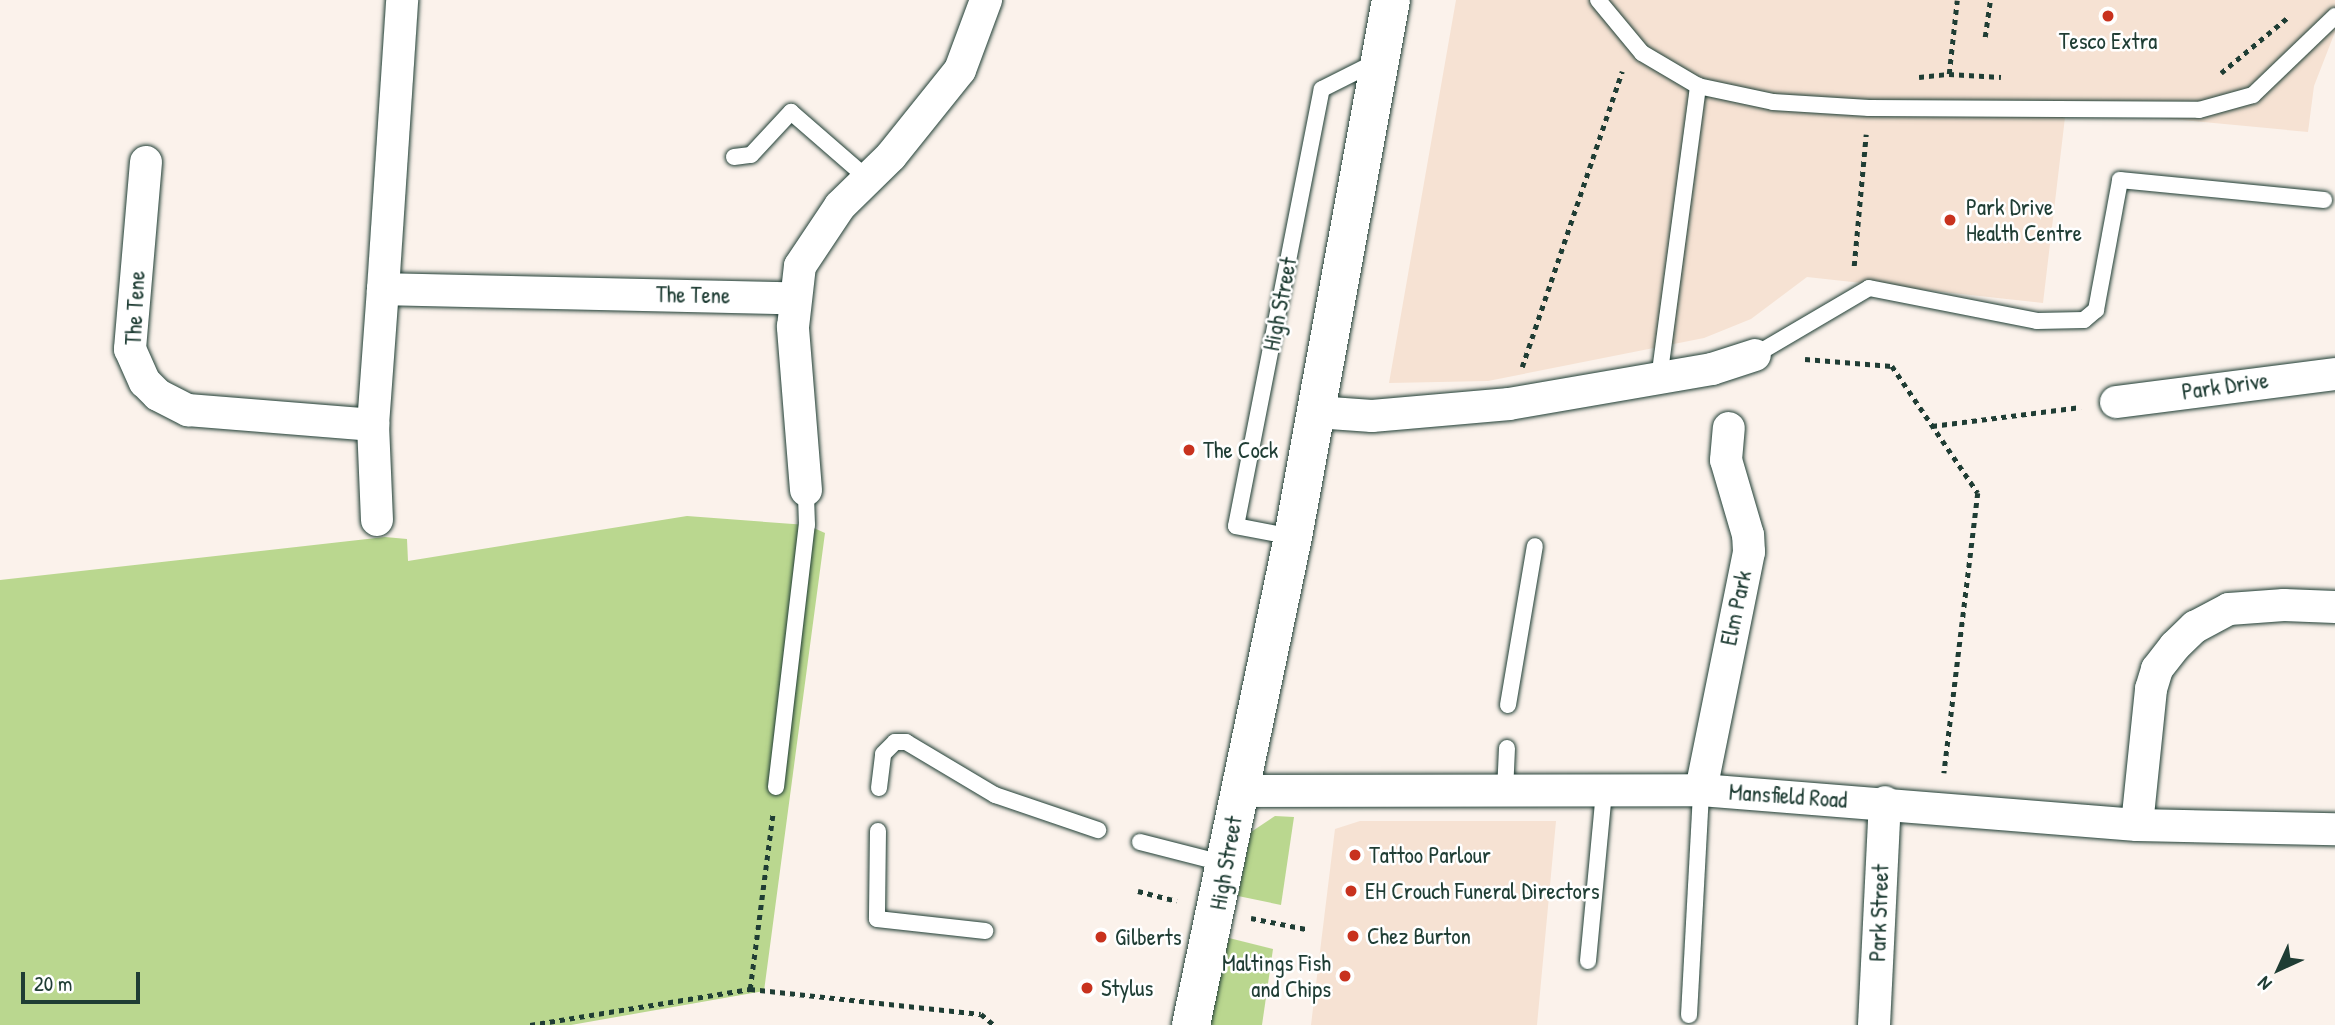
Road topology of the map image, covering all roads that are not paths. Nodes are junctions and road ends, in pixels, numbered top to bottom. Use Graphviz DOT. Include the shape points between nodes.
graph roads {
  1 [pos="402,0"];
  2 [pos="986,0"];
  3 [pos="1391,0"];
  4 [pos="1598,0"];
  5 [pos="2335,16"];
  6 [pos="1380,60"];
  7 [pos="1698,86"];
  8 [pos="734,157"];
  9 [pos="146,162"];
  10 [pos="867,178"];
  11 [pos="2324,200"];
  12 [pos="383,289"];
  13 [pos="793,298"];
  14 [pos="1755,355"];
  15 [pos="2335,374"];
  16 [pos="1659,379"];
  17 [pos="2116,402"];
  18 [pos="1316,412"];
  19 [pos="373,425"];
  20 [pos="1729,428"];
  21 [pos="806,490"];
  22 [pos="377,520"];
  23 [pos="1293,537"];
  24 [pos="1535,546"];
  25 [pos="2335,607"];
  26 [pos="1508,705"];
  27 [pos="1507,748"];
  28 [pos="776,787"];
  29 [pos="879,788"];
  30 [pos="1239,790"];
  31 [pos="1701,790"];
  32 [pos="1505,793"];
  33 [pos="1604,793"];
  34 [pos="1885,802"];
  35 [pos="2137,825"];
  36 [pos="2335,829"];
  37 [pos="1098,830"];
  38 [pos="878,831"];
  39 [pos="1140,842"];
  40 [pos="1226,864"];
  41 [pos="985,931"];
  42 [pos="1588,961"];
  43 [pos="1689,1015"];
  44 [pos="1191,1025"];
  45 [pos="1874,1025"];
  1 -- 12 [label="street"];
  2 -- 10 [label="street" via="960,70 937,103"];
  3 -- 6 [label="main road, High Street"];
  4 -- 7 [label="lane" via="1642,53"];
  5 -- 7 [label="lane" via="2253,94 2199,110 1869,108 1773,102"];
  6 -- 18 [label="main road, High Street"];
  6 -- 23 [label="lane, High Street" via="1322,89 1236,526"];
  7 -- 16 [label="lane"];
  8 -- 10 [label="lane" via="751,155 791,112"];
  9 -- 19 [label="street, The Tene" via="130,349 145,382 158,395 188,410"];
  10 -- 13 [label="street" via="813,244 800,266"];
  11 -- 14 [label="lane" via="2120,180 2096,310 2084,320 2037,321 1869,288"];
  12 -- 13 [label="street, The Tene"];
  12 -- 19 [label="street"];
  13 -- 21 [label="street"];
  14 -- 16 [label="street"];
  15 -- 17 [label="street, Park Drive"];
  16 -- 18 [label="street" via="1509,404 1372,416"];
  18 -- 23 [label="main road, High Street"];
  19 -- 22 [label="street"];
  20 -- 31 [label="street, Elm Park" via="1726,460 1749,552"];
  21 -- 28 [label="lane" via="807,525"];
  23 -- 30 [label="main road, High Street"];
  24 -- 26 [label="lane"];
  25 -- 35 [label="street" via="2229,610 2195,627 2175,646 2157,669 2151,689"];
  27 -- 32 [label="lane"];
  29 -- 37 [label="lane" via="883,754 895,742 906,742 995,795"];
  30 -- 32 [label="street, Mansfield Road"];
  30 -- 40 [label="main road, High Street"];
  31 -- 33 [label="street, Mansfield Road"];
  31 -- 34 [label="street, Mansfield Road"];
  31 -- 43 [label="lane"];
  32 -- 33 [label="street, Mansfield Road"];
  33 -- 42 [label="lane"];
  34 -- 35 [label="street, Mansfield Road"];
  34 -- 45 [label="street, Park Street"];
  35 -- 36 [label="street, Mansfield Road"];
  38 -- 41 [label="lane" via="877,919"];
  39 -- 40 [label="lane"];
  40 -- 44 [label="main road, High Street"];
}
